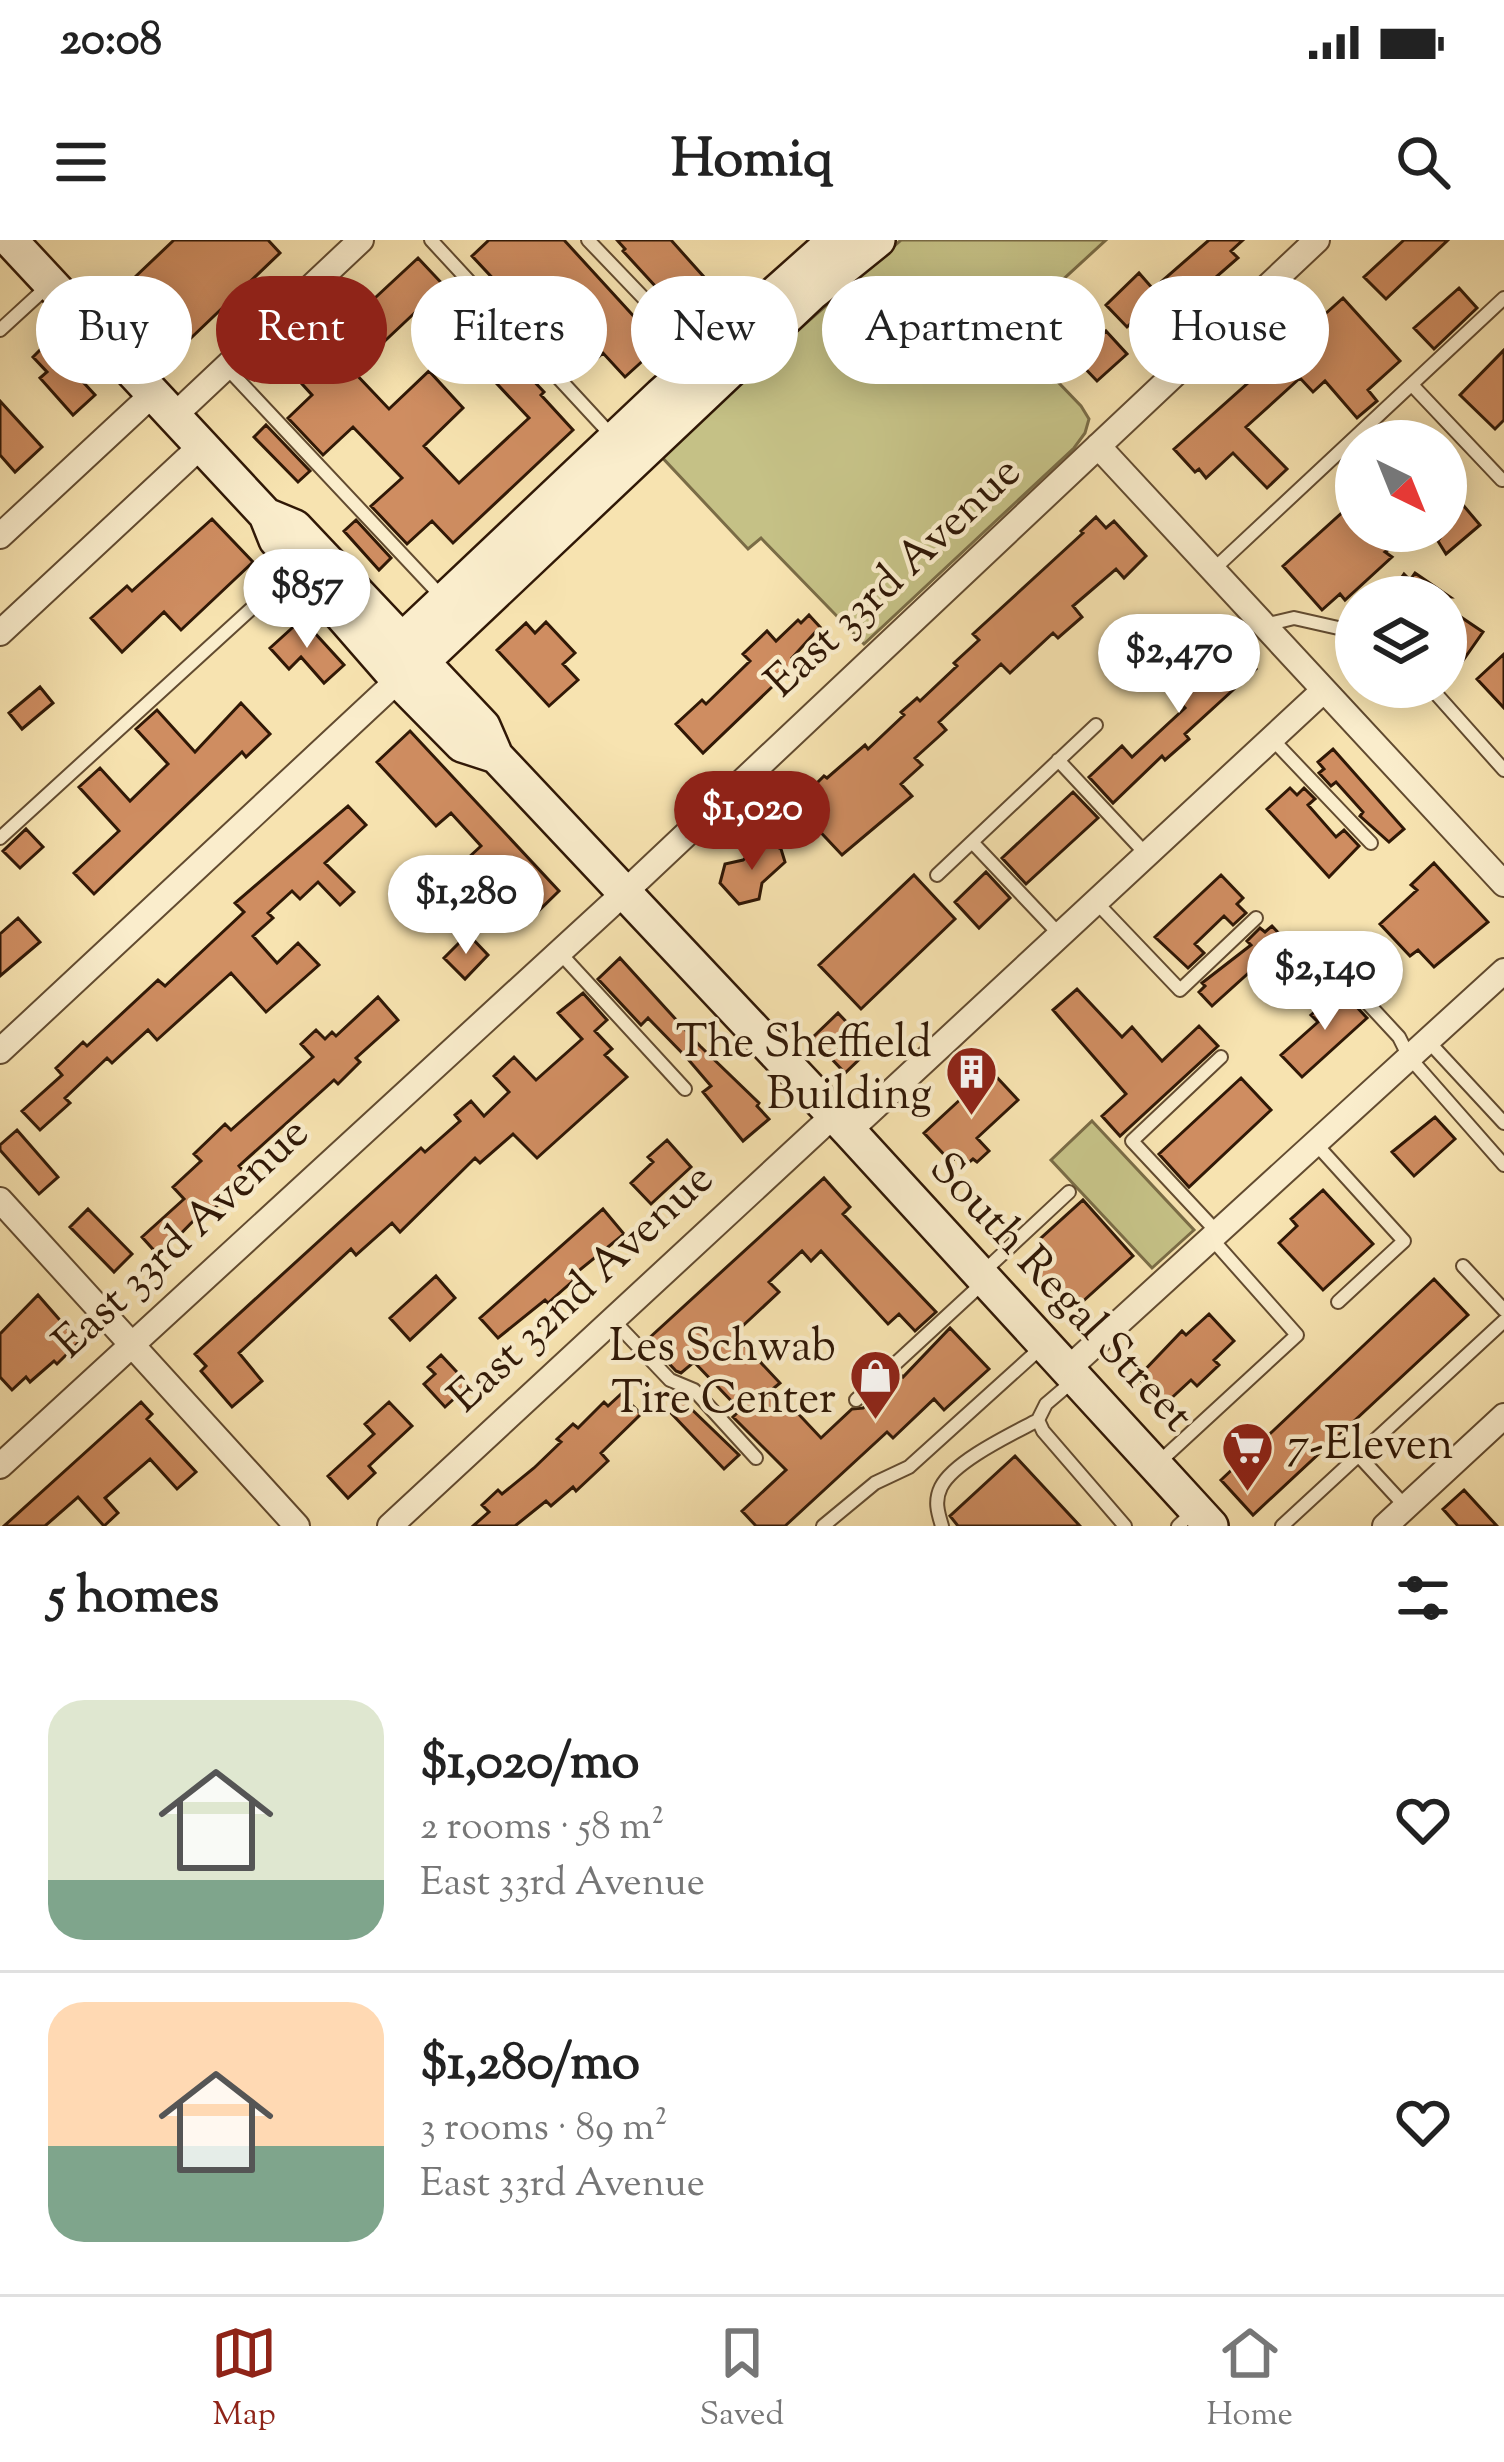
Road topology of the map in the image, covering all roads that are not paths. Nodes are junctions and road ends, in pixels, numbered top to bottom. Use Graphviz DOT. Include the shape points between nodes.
graph roads {
  1 [pos="10,240"];
  2 [pos="361,240"];
  3 [pos="431,240"];
  4 [pos="588,240"];
  5 [pos="835,240"];
  6 [pos="878,240"];
  7 [pos="1317,240"];
  8 [pos="44,276"];
  9 [pos="323,276"];
  10 [pos="795,276"];
  11 [pos="631,285"];
  12 [pos="36,298"];
  13 [pos="1504,298"];
  14 [pos="0,330"];
  15 [pos="216,373"];
  16 [pos="145,384"];
  17 [pos="242,384"];
  18 [pos="674,384"];
  19 [pos="1412,385"];
  20 [pos="164,404"];
  21 [pos="614,439"];
  22 [pos="202,445"];
  23 [pos="1098,446"];
  24 [pos="1502,480"];
  25 [pos="266,515"];
  26 [pos="0,536"];
  27 [pos="298,566"];
  28 [pos="1214,569"];
  29 [pos="445,600"];
  30 [pos="1265,625"];
  31 [pos="1335,627"];
  32 [pos="0,632"];
  33 [pos="400,663"];
  34 [pos="1324,690"];
  35 [pos="1449,708"];
  36 [pos="1096,725"];
  37 [pos="1272,739"];
  38 [pos="496,756"];
  39 [pos="1058,760"];
  40 [pos="1504,770"];
  41 [pos="0,838"];
  42 [pos="972,842"];
  43 [pos="1371,843"];
  44 [pos="1147,854"];
  45 [pos="1500,872"];
  46 [pos="937,875"];
  47 [pos="625,892"];
  48 [pos="1096,902"];
  49 [pos="1256,919"];
  50 [pos="1060,935"];
  51 [pos="559,952"];
  52 [pos="1335,968"];
  53 [pos="1504,970"];
  54 [pos="1418,1048"];
  55 [pos="0,1052"];
  56 [pos="1221,1057"];
  57 [pos="685,1089"];
  58 [pos="841,1123"];
  59 [pos="1504,1123"];
  60 [pos="1315,1143"];
  61 [pos="1504,1165"];
  62 [pos="1069,1192"];
  63 [pos="0,1200"];
  64 [pos="1214,1235"];
  65 [pos="1463,1266"];
  66 [pos="983,1277"];
  67 [pos="1338,1302"];
  68 [pos="1504,1310"];
  69 [pos="613,1319"];
  70 [pos="1504,1321"];
  71 [pos="132,1345"];
  72 [pos="1063,1364"];
  73 [pos="856,1400"];
  74 [pos="1504,1416"];
  75 [pos="1038,1420"];
  76 [pos="1359,1456"];
  77 [pos="756,1458"];
  78 [pos="1156,1465"];
  79 [pos="0,1466"];
  80 [pos="1406,1507"];
  81 [pos="1195,1520"];
  82 [pos="297,1526"];
  83 [pos="390,1526"];
  84 [pos="823,1526"];
  85 [pos="942,1526"];
  86 [pos="1125,1526"];
  87 [pos="1282,1526"];
  88 [pos="1385,1526"];
  1 -- 8 [label="main road, South Regal Street"];
  2 -- 9 [label="street"];
  3 -- 21 [label="lane"];
  4 -- 11 [label="lane"];
  5 -- 10 [label="main road"];
  6 -- 33 [label="main road"];
  7 -- 23 [label="street, East 33rd Avenue"];
  12 -- 14 [label="lane"];
  13 -- 19 [label="lane"];
  15 -- 20 [label="street"];
  16 -- 20 [label="main road, South Regal Street"];
  17 -- 29 [label="lane"];
  18 -- 21 [label="main road"];
  19 -- 24 [label="lane"];
  19 -- 28 [label="lane"];
  20 -- 22 [label="main road, South Regal Street"];
  20 -- 26 [label="street"];
  21 -- 29 [label="main road"];
  22 -- 25 [label="main road, South Regal Street"];
  22 -- 32 [label="street"];
  23 -- 28 [label="street"];
  23 -- 47 [label="street, East 33rd Avenue"];
  25 -- 27 [label="main road, South Regal Street"];
  25 -- 33 [label="main road, South Regal Street" via="295,527"];
  27 -- 33 [label="main road, South Regal Street"];
  27 -- 41 [label="lane"];
  28 -- 30 [label="street"];
  29 -- 33 [label="main road"];
  30 -- 31 [label="lane" via="1294,618"];
  30 -- 34 [label="street"];
  33 -- 38 [label="main road, South Regal Street" via="483,726"];
  33 -- 38 [label="main road, South Regal Street" via="426,708 462,745"];
  33 -- 55 [label="street"];
  34 -- 37 [label="street, East 32nd Avenue"];
  34 -- 45 [label="street"];
  35 -- 40 [label="lane"];
  36 -- 39 [label="lane"];
  37 -- 43 [label="lane"];
  37 -- 44 [label="street, East 32nd Avenue"];
  38 -- 47 [label="main road, South Regal Street"];
  39 -- 42 [label="lane"];
  39 -- 44 [label="lane"];
  42 -- 46 [label="lane"];
  42 -- 50 [label="lane"];
  44 -- 48 [label="street, East 32nd Avenue"];
  47 -- 51 [label="street, East 33rd Avenue"];
  47 -- 58 [label="main road, South Regal Street"];
  48 -- 49 [label="lane" via="1180,990"];
  48 -- 50 [label="street, East 32nd Avenue"];
  50 -- 58 [label="street, East 32nd Avenue"];
  51 -- 57 [label="lane"];
  51 -- 71 [label="street, East 33rd Avenue"];
  52 -- 54 [label="lane"];
  53 -- 54 [label="street"];
  54 -- 59 [label="lane"];
  54 -- 60 [label="street"];
  54 -- 61 [label="lane"];
  56 -- 64 [label="lane" via="1132,1141"];
  58 -- 66 [label="main road, South Regal Street"];
  58 -- 69 [label="street, East 32nd Avenue"];
  60 -- 64 [label="street"];
  60 -- 67 [label="lane" via="1404,1241"];
  62 -- 66 [label="lane"];
  63 -- 71 [label="street"];
  64 -- 72 [label="street"];
  64 -- 78 [label="lane" via="1297,1335"];
  65 -- 68 [label="lane"];
  66 -- 72 [label="main road, South Regal Street"];
  66 -- 73 [label="lane"];
  69 -- 77 [label="lane"];
  69 -- 83 [label="street, East 32nd Avenue"];
  70 -- 76 [label="lane"];
  71 -- 79 [label="street, East 33rd Avenue"];
  71 -- 82 [label="street"];
  72 -- 75 [label="lane"];
  72 -- 78 [label="main road, South Regal Street"];
  72 -- 84 [label="lane" via="874,1483"];
  74 -- 80 [label="street"];
  75 -- 85 [label="lane" via="941,1486"];
  75 -- 86 [label="lane"];
  76 -- 80 [label="lane"];
  76 -- 87 [label="lane"];
  78 -- 81 [label="main road, South Regal Street"];
  80 -- 88 [label="street"];
}
